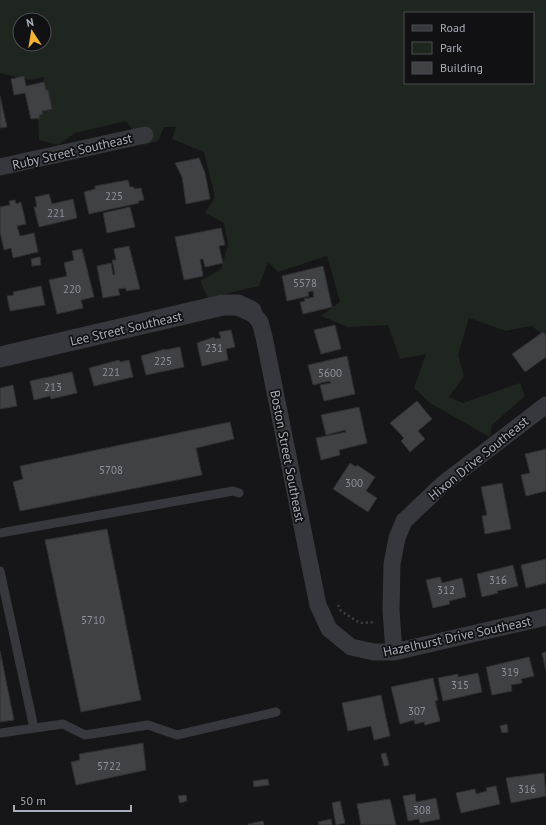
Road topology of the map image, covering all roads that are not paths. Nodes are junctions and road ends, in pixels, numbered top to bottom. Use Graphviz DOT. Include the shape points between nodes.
graph roads {
  1 [pos="145,135"];
  2 [pos="0,168"];
  3 [pos="251,311"];
  4 [pos="0,357"];
  5 [pos="546,405"];
  6 [pos="239,493"];
  7 [pos="0,534"];
  8 [pos="0,571"];
  9 [pos="318,604"];
  10 [pos="546,617"];
  11 [pos="394,652"];
  12 [pos="276,712"];
  13 [pos="34,728"];
  14 [pos="0,733"];
  1 -- 2 [label="street, Ruby Street Southeast"];
  3 -- 4 [label="street, Lee Street Southeast" via="238,305 223,305"];
  3 -- 9 [label="street, Boston Street Southeast" via="260,322 264,337"];
  5 -- 11 [label="street, Hixon Drive Southeast" via="443,484 404,521 397,538 392,564"];
  6 -- 7 [label="lane" via="233,491 195,497"];
  8 -- 13 [label="lane"];
  9 -- 11 [label="street, Hazelhurst Drive Southeast" via="329,629 351,647 374,652"];
  10 -- 11 [label="street, Hazelhurst Drive Southeast"];
  12 -- 13 [label="lane" via="177,735 148,724 85,735 63,724"];
  13 -- 14 [label="lane"];
}
